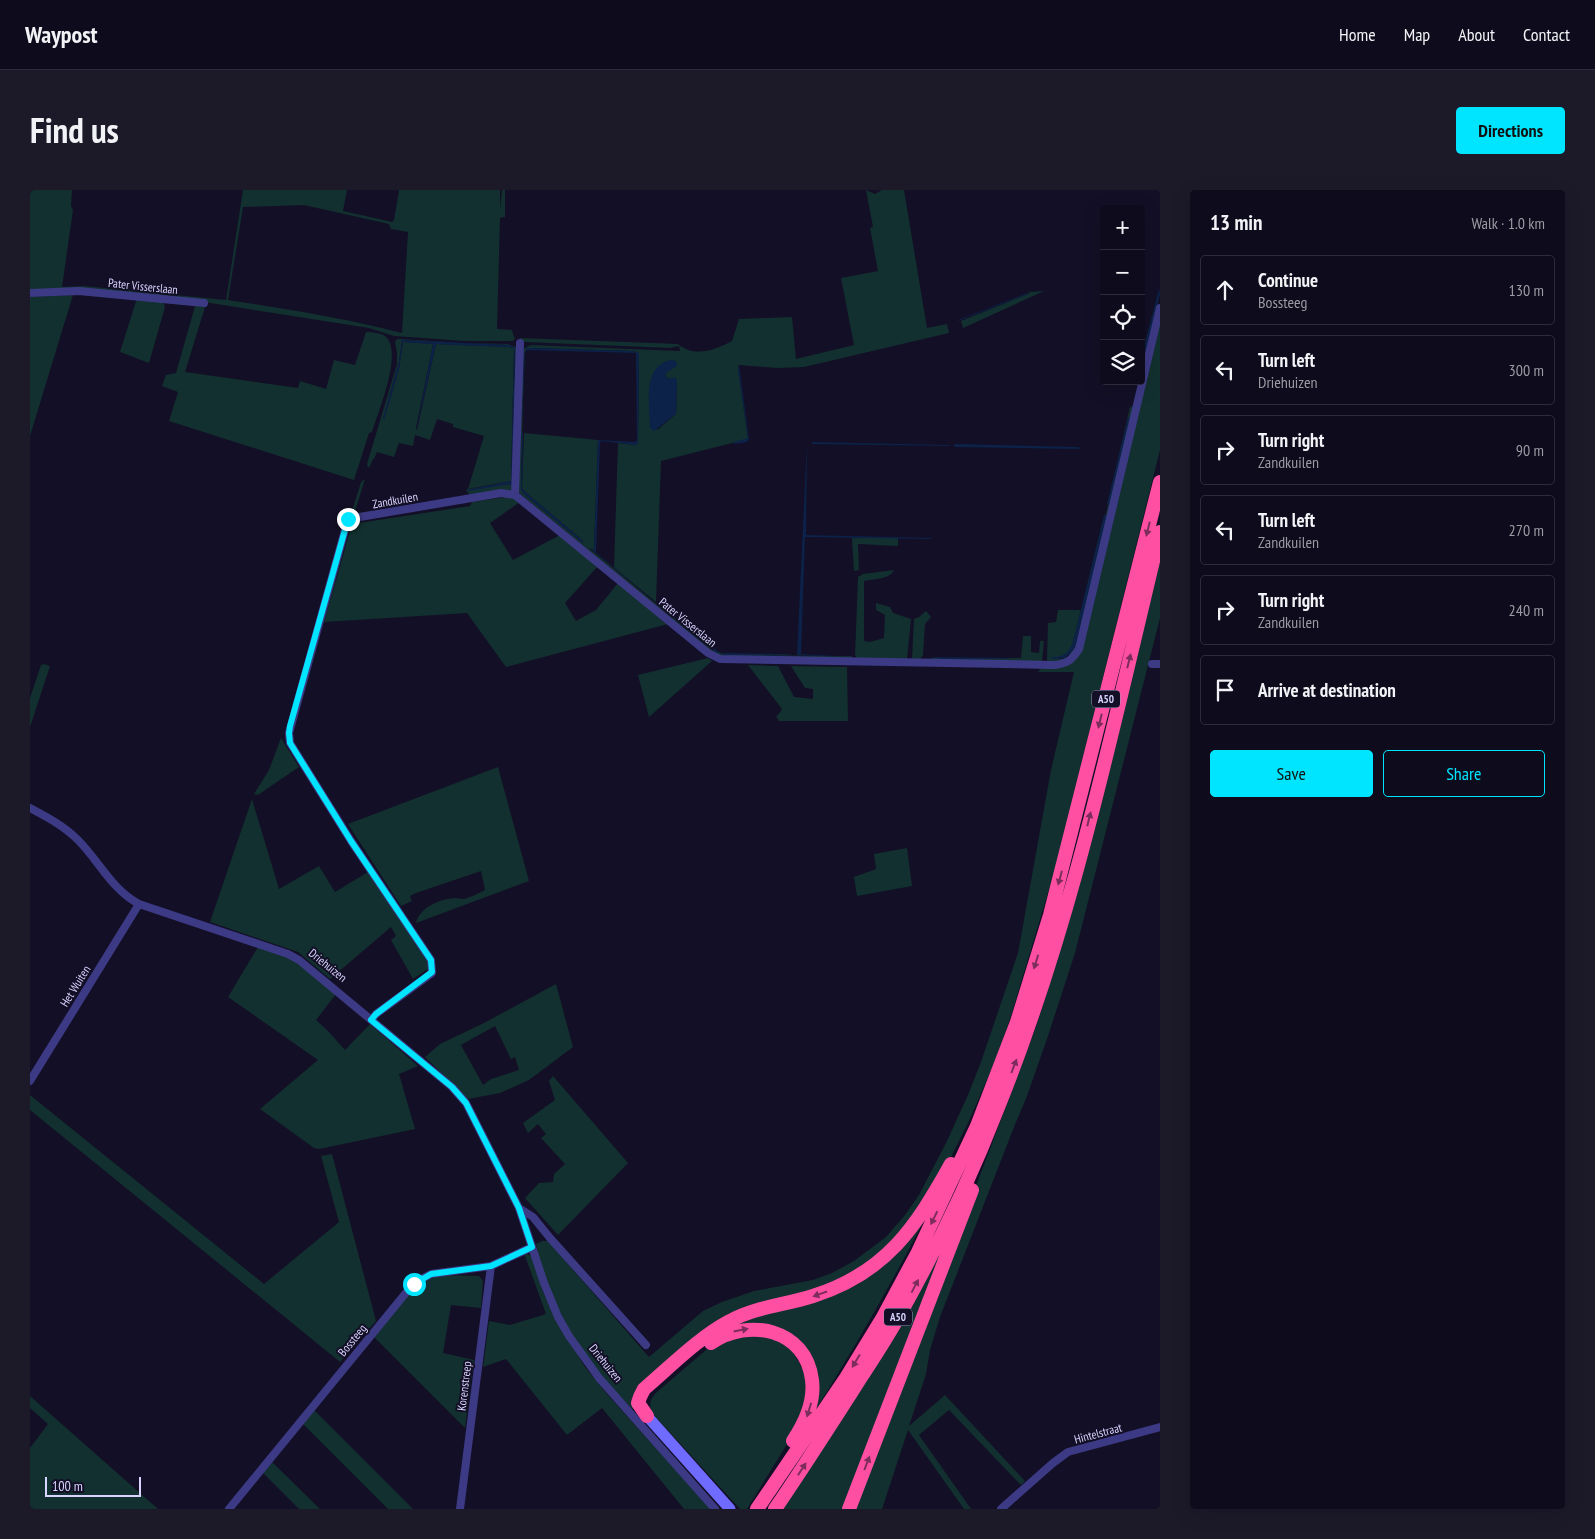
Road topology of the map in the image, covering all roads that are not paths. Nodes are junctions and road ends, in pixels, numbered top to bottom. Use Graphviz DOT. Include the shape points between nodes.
graph roads {
  1 [pos="30,293"];
  2 [pos="204,303"];
  3 [pos="1160,308"];
  4 [pos="520,344"];
  5 [pos="1160,482"];
  6 [pos="515,495"];
  7 [pos="1160,532"];
  8 [pos="30,808"];
  9 [pos="139,904"];
  10 [pos="371,1020"];
  11 [pos="30,1081"];
  12 [pos="997,1112"];
  13 [pos="977,1126"];
  14 [pos="519,1208"];
  15 [pos="532,1247"];
  16 [pos="491,1266"];
  17 [pos="646,1345"];
  18 [pos="647,1416"];
  19 [pos="1160,1427"];
  20 [pos="229,1509"];
  21 [pos="460,1509"];
  22 [pos="715,1509"];
  23 [pos="730,1509"];
  24 [pos="751,1509"];
  25 [pos="757,1509"];
  26 [pos="775,1509"];
  27 [pos="849,1509"];
  28 [pos="1001,1509"];
  1 -- 2 [label="street, Pater Visserslaan" via="79,291"];
  3 -- 6 [label="street, Pater Visserslaan" via="1079,649 1067,663 720,659 708,653"];
  4 -- 6 [label="street"];
  5 -- 13 [label="highway, A50, one-way" via="1050,915 1017,1022"];
  6 -- 10 [label="street, Zandkuilen" via="501,493 348,519 290,726 290,743 431,960 432,972"];
  12 -- 7 [label="highway, A50, one-way" via="1042,989 1067,903"];
  8 -- 9 [label="street, Driehuizen" via="67,830 119,889"];
  9 -- 10 [label="street, Driehuizen" via="294,957"];
  9 -- 11 [label="street, Het Wuiten"];
  10 -- 14 [label="street, Driehuizen" via="452,1087 466,1103"];
  26 -- 12 [label="highway, A50, one-way" via="895,1323 959,1197"];
  27 -- 12 [label="highway, A50, one-way" via="976,1180 994,1131"];
  13 -- 18 [label="highway, A50, one-way" via="919,1219 889,1253 835,1288 744,1314 718,1328 644,1390 638,1403"];
  13 -- 25 [label="highway, A50, one-way" via="918,1252 882,1319"];
  14 -- 15 [label="street, Driehuizen"];
  14 -- 17 [label="street, Driehuizen" via="533,1217"];
  15 -- 16 [label="street, Bossteeg"];
  15 -- 22 [label="street, Driehuizen" via="558,1316 580,1352 599,1378"];
  16 -- 20 [label="street, Bossteeg" via="431,1274 414,1284"];
  16 -- 21 [label="street, Korenstreep"];
  18 -- 23 [label="main road"];
  18 -- 24 [label="highway, one-way" via="644,1405 649,1396 704,1348 726,1334 760,1329 783,1336 796,1347 807,1362 811,1375 810,1408 802,1427"];
  19 -- 28 [label="street, Hintelstraat" via="1068,1452"];
}
